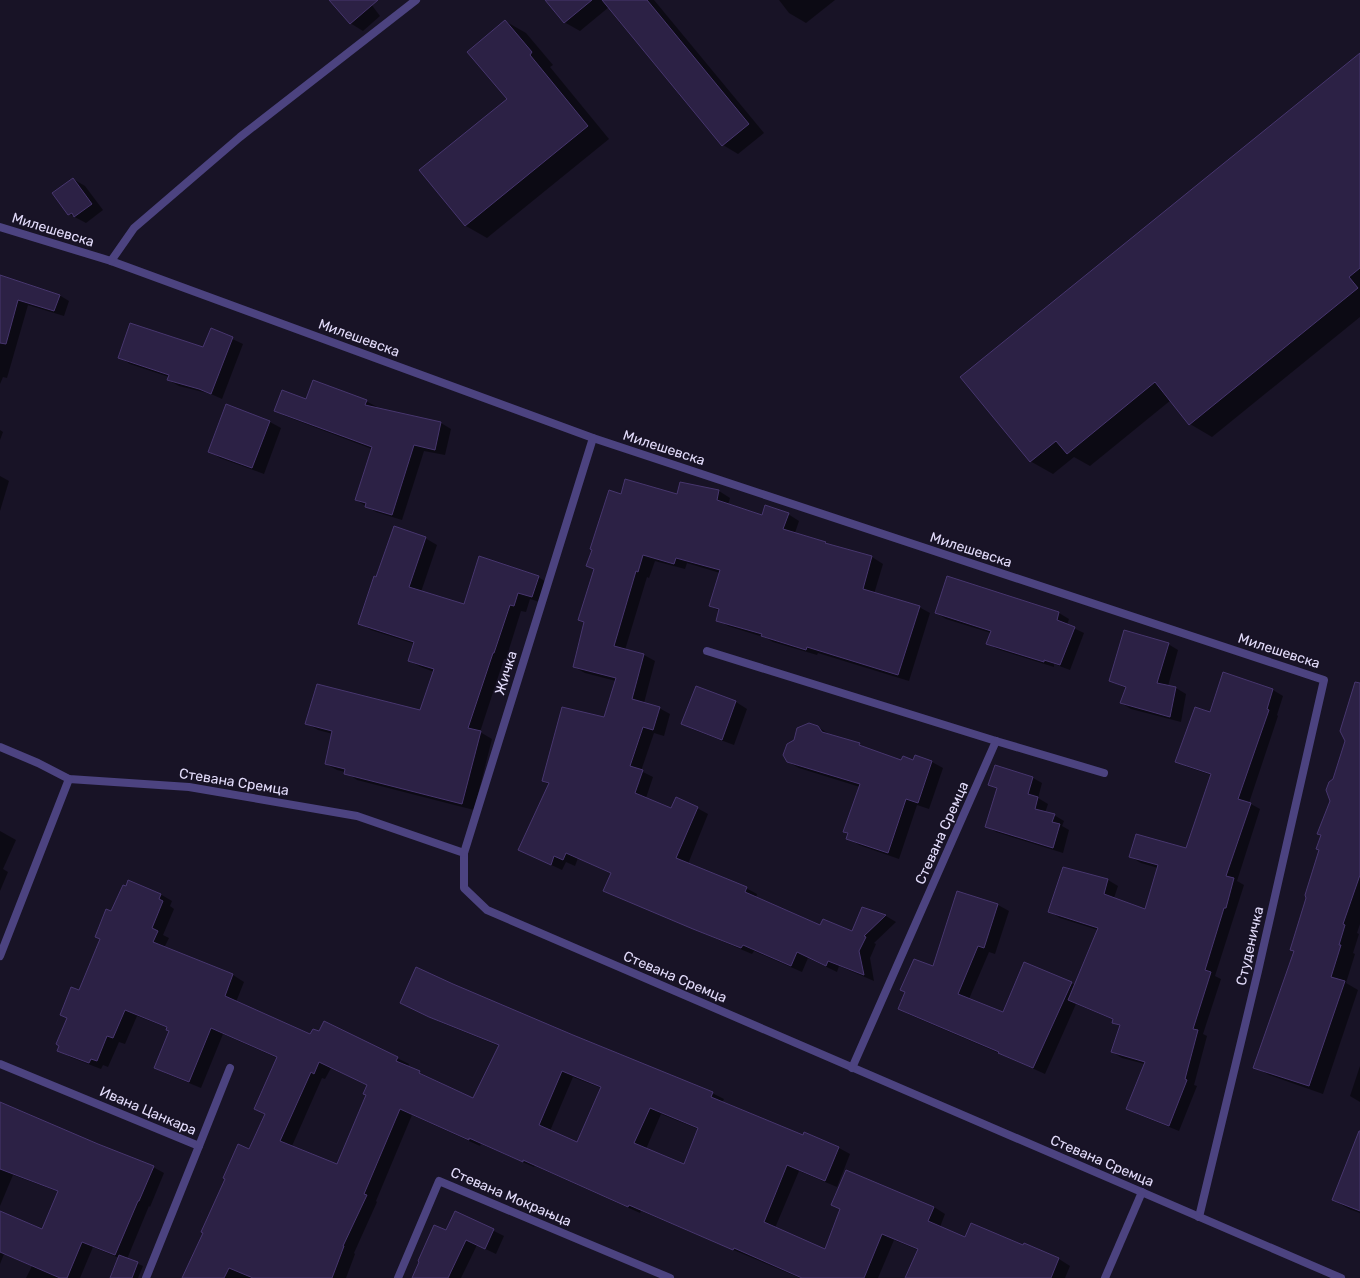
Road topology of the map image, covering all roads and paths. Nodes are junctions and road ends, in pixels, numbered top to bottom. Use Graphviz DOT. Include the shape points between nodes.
graph roads {
  1 [pos="416,0"];
  2 [pos="0,228"];
  3 [pos="111,261"];
  4 [pos="593,438"];
  5 [pos="707,651"];
  6 [pos="1324,680"];
  7 [pos="996,741"];
  8 [pos="0,747"];
  9 [pos="1104,773"];
  10 [pos="69,779"];
  11 [pos="464,853"];
  12 [pos="487,910"];
  13 [pos="0,956"];
  14 [pos="0,1064"];
  15 [pos="230,1068"];
  16 [pos="852,1068"];
  17 [pos="199,1146"];
  18 [pos="1142,1192"];
  19 [pos="1199,1217"];
  20 [pos="146,1278"];
  21 [pos="398,1278"];
  22 [pos="670,1278"];
  23 [pos="1105,1278"];
  24 [pos="1341,1278"];
  1 -- 3 [label="street" via="240,137 134,228"];
  2 -- 3 [label="street, Милешевска"];
  3 -- 4 [label="street, Милешевска"];
  4 -- 6 [label="street, Милешевска"];
  4 -- 11 [label="street, Жичка"];
  5 -- 7 [label="street"];
  6 -- 19 [label="street, Студеничка"];
  7 -- 9 [label="street"];
  7 -- 16 [label="street, Стевана Сремца"];
  8 -- 10 [label="street, Стевана Сремца"];
  10 -- 11 [label="street, Стевана Сремца" via="189,787 357,816"];
  10 -- 13 [label="street"];
  11 -- 12 [label="street, Жичка" via="464,888"];
  12 -- 16 [label="street, Стевана Сремца"];
  14 -- 17 [label="street, Ивана Цанкара"];
  15 -- 17 [label="street"];
  16 -- 18 [label="street, Стевана Сремца"];
  17 -- 20 [label="street, Ивана Цанкара"];
  18 -- 19 [label="street, Стевана Сремца"];
  18 -- 23 [label="street"];
  19 -- 24 [label="street, Стевана Сремца"];
  21 -- 22 [label="street, Стевана Мокрањца" via="439,1181"];
}
